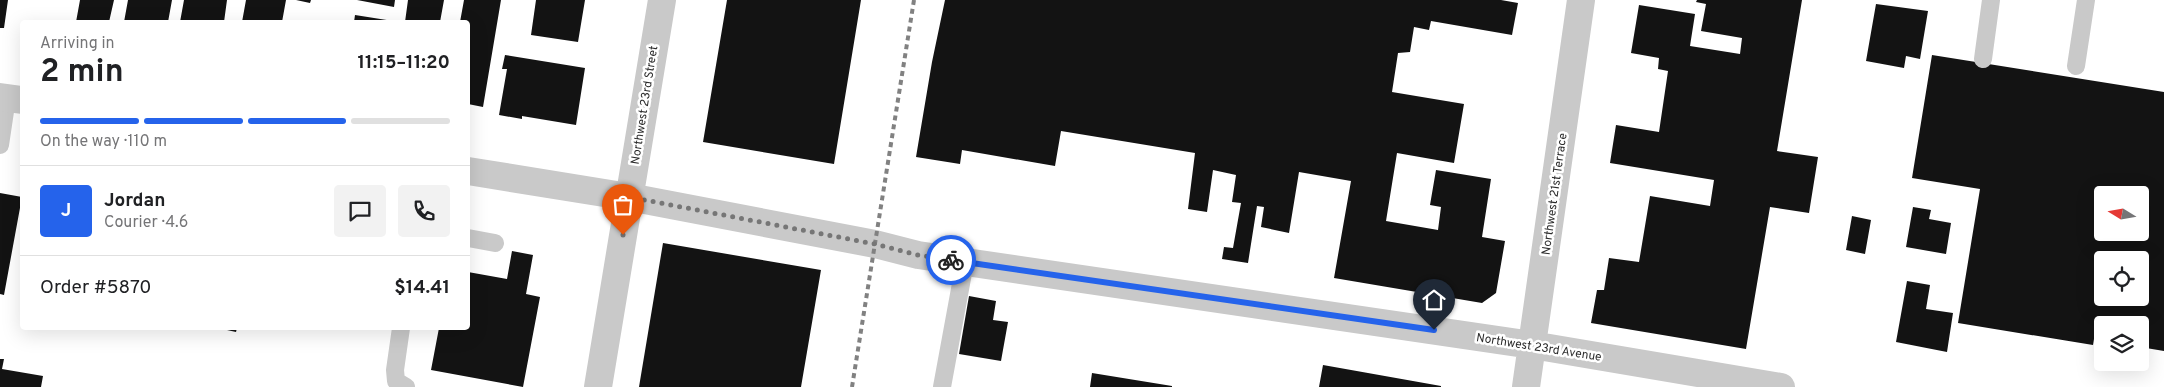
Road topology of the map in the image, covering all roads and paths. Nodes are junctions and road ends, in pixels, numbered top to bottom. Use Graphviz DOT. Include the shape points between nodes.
graph roads {
  1 [pos="662,0"];
  2 [pos="1581,0"];
  3 [pos="1992,0"];
  4 [pos="2086,0"];
  5 [pos="1983,59"];
  6 [pos="2076,66"];
  7 [pos="10,98"];
  8 [pos="0,145"];
  9 [pos="470,171"];
  10 [pos="629,197"];
  11 [pos="470,238"];
  12 [pos="495,243"];
  13 [pos="965,262"];
  14 [pos="401,330"];
  15 [pos="1532,345"];
  16 [pos="406,387"];
  17 [pos="598,387"];
  18 [pos="942,387"];
  19 [pos="1526,387"];
  20 [pos="1781,387"];
  1 -- 10 [label="street, Northwest 23rd Street"];
  2 -- 15 [label="street, Northwest 21st Terrace"];
  3 -- 5 [label="lane"];
  4 -- 6 [label="lane"];
  7 -- 8 [label="lane"];
  9 -- 10 [label="street, Northwest 23rd Avenue"];
  10 -- 13 [label="street, Northwest 23rd Avenue"];
  10 -- 17 [label="street, Northwest 23rd Street"];
  11 -- 12 [label="lane"];
  13 -- 15 [label="street, Northwest 23rd Avenue"];
  13 -- 18 [label="lane"];
  14 -- 16 [label="lane" via="396,381"];
  15 -- 19 [label="street, Northwest 21st Terrace"];
  15 -- 20 [label="street, Northwest 23rd Avenue"];
}
